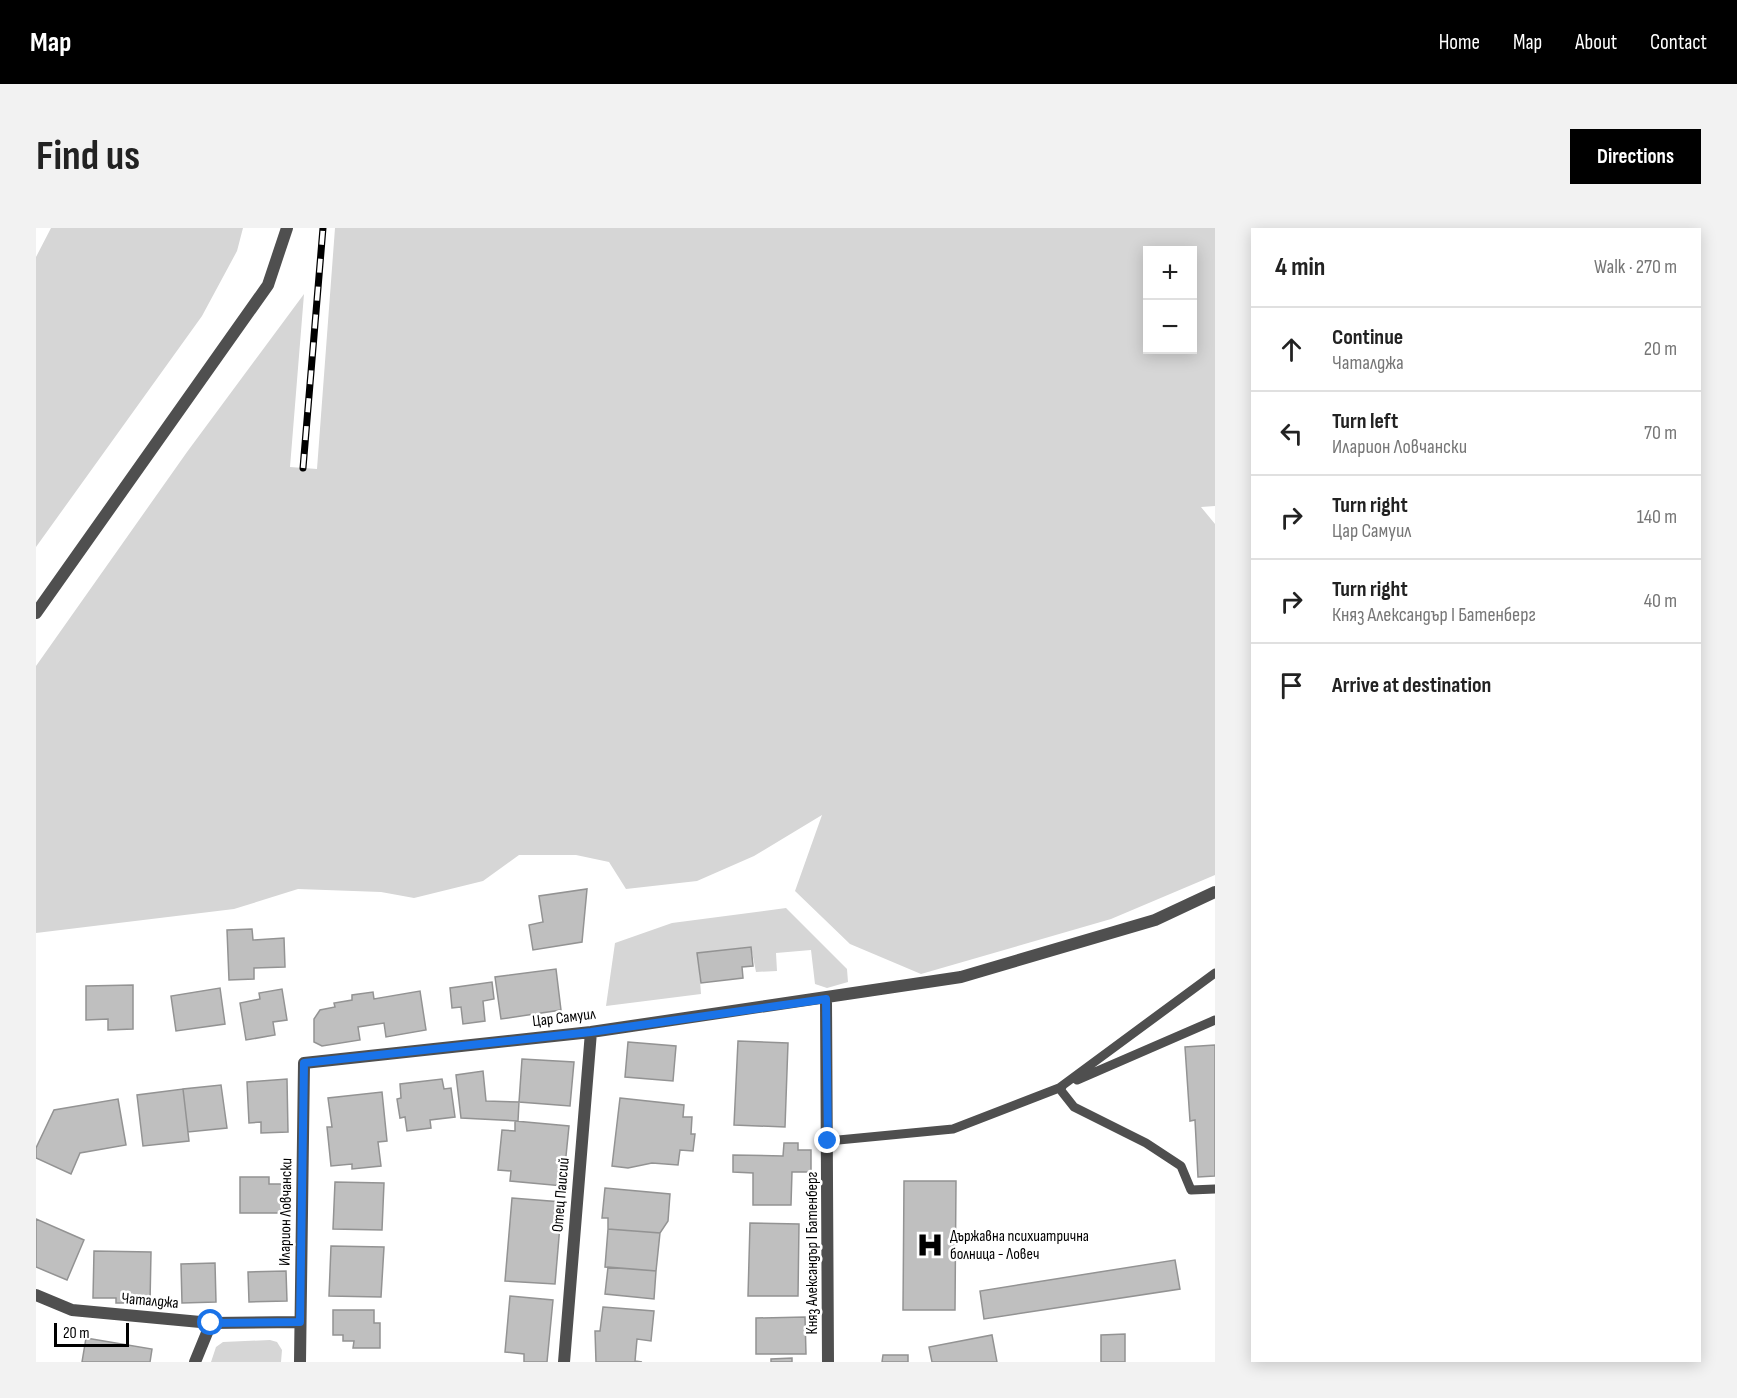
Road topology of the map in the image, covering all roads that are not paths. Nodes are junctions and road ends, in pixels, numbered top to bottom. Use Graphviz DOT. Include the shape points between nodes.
graph roads {
  1 [pos="287,228"];
  2 [pos="36,613"];
  3 [pos="1215,892"];
  4 [pos="1215,973"];
  5 [pos="826,999"];
  6 [pos="1215,1020"];
  7 [pos="591,1032"];
  8 [pos="304,1063"];
  9 [pos="1059,1088"];
  10 [pos="828,1141"];
  11 [pos="1215,1189"];
  12 [pos="36,1295"];
  13 [pos="300,1322"];
  14 [pos="211,1323"];
  15 [pos="195,1362"];
  16 [pos="300,1362"];
  17 [pos="564,1362"];
  18 [pos="828,1362"];
  1 -- 2 [label="street" via="268,285"];
  3 -- 5 [label="street, Цар Самуил" via="1155,920 961,977"];
  4 -- 9 [label="lane"];
  5 -- 7 [label="street, Цар Самуил"];
  5 -- 10 [label="street, Княз Александър I Батенберг"];
  6 -- 9 [label="lane"];
  7 -- 8 [label="street, Цар Самуил"];
  7 -- 17 [label="street, Отец Паисий"];
  8 -- 13 [label="street, Иларион Ловчански"];
  9 -- 10 [label="lane" via="953,1130"];
  9 -- 11 [label="lane" via="1074,1107 1146,1143 1181,1166 1191,1190"];
  10 -- 18 [label="street, Княз Александър I Батенберг"];
  12 -- 14 [label="street, Чаталджа" via="72,1310"];
  13 -- 14 [label="street, Чаталджа"];
  13 -- 16 [label="street, Иларион Ловчански"];
  14 -- 15 [label="street"];
}
